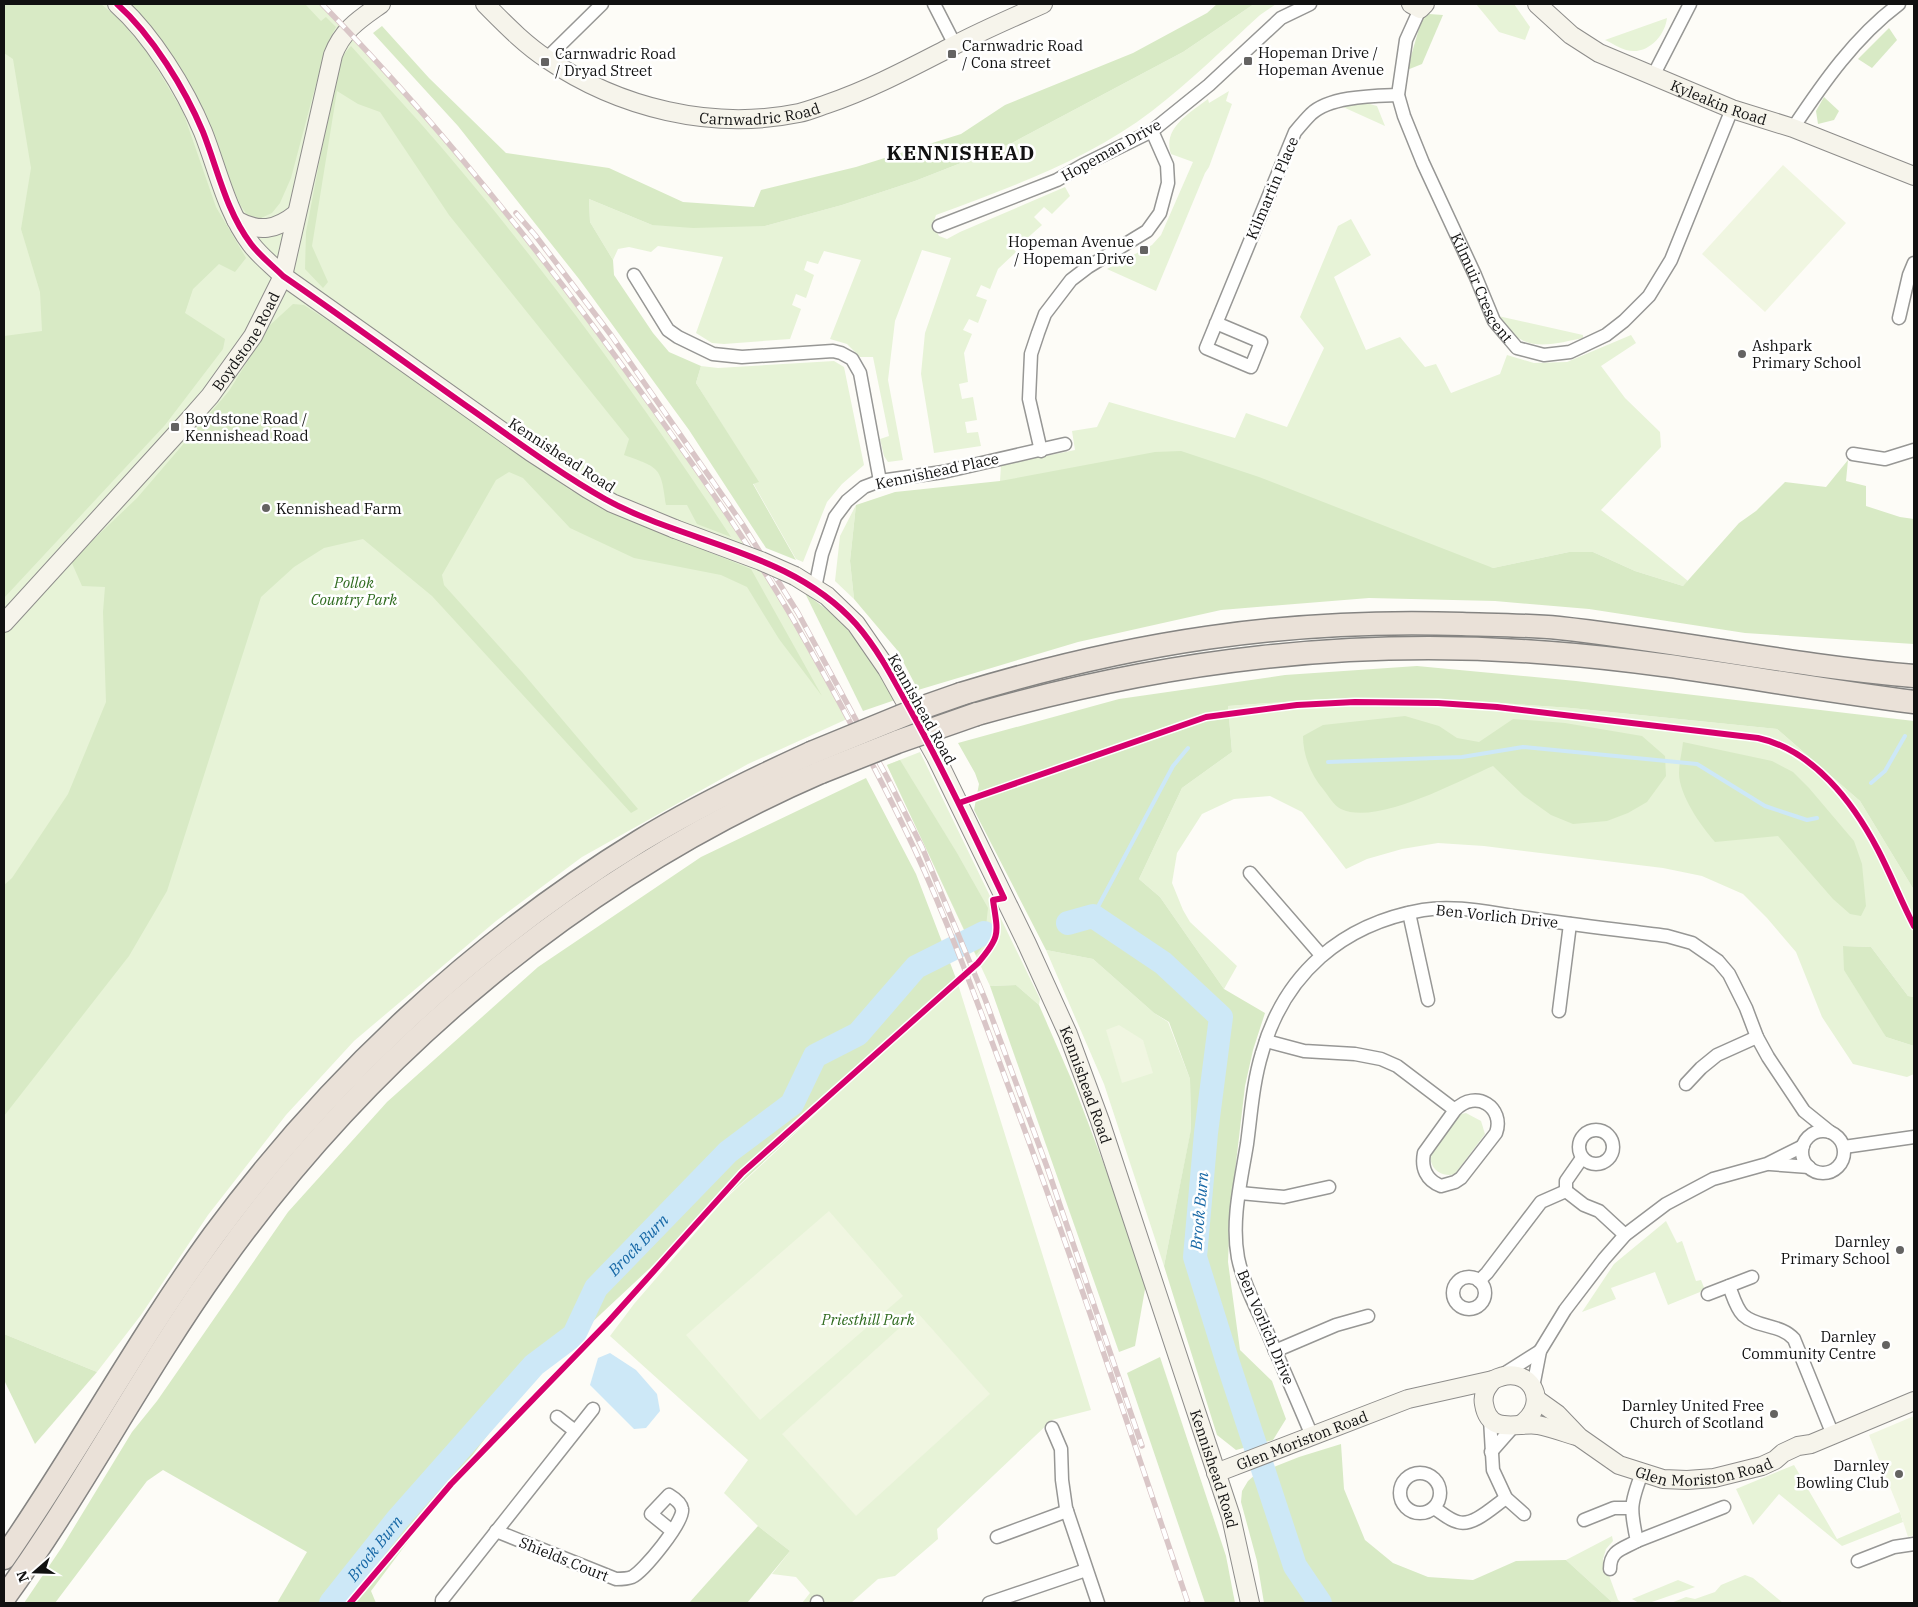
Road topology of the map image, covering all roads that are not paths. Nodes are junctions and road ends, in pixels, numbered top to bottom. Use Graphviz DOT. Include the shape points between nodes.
graph roads {
  1 [pos="117,4"];
  2 [pos="381,4"];
  3 [pos="485,4"];
  4 [pos="602,4"];
  5 [pos="934,4"];
  6 [pos="1043,4"];
  7 [pos="1310,4"];
  8 [pos="1537,4"];
  9 [pos="1690,4"];
  10 [pos="1899,4"];
  11 [pos="1419,5"];
  12 [pos="955,45"];
  13 [pos="546,59"];
  14 [pos="1653,76"];
  15 [pos="1398,95"];
  16 [pos="1732,109"];
  17 [pos="1793,128"];
  18 [pos="1152,131"];
  19 [pos="1914,176"];
  20 [pos="296,214"];
  21 [pos="236,220"];
  22 [pos="939,226"];
  23 [pos="1914,263"];
  24 [pos="634,275"];
  25 [pos="283,276"];
  26 [pos="1899,318"];
  27 [pos="1216,323"];
  28 [pos="1065,444"];
  29 [pos="1914,450"];
  30 [pos="1041,451"];
  31 [pos="1853,454"];
  32 [pos="880,481"];
  33 [pos="815,588"];
  34 [pos="4,623"];
  35 [pos="1914,665"];
  36 [pos="1820,666"];
  37 [pos="1914,676"];
  38 [pos="1914,702"];
  39 [pos="816,762"];
  40 [pos="1250,873"];
  41 [pos="1409,913"];
  42 [pos="1570,924"];
  43 [pos="1321,955"];
  44 [pos="1428,1000"];
  45 [pos="1559,1011"];
  46 [pos="1757,1037"];
  47 [pos="1266,1041"];
  48 [pos="1686,1084"];
  49 [pos="1455,1110"];
  50 [pos="1804,1111"];
  51 [pos="1830,1132"];
  52 [pos="1914,1137"];
  53 [pos="1805,1143"];
  54 [pos="1844,1147"];
  55 [pos="1582,1158"];
  56 [pos="1767,1164"];
  57 [pos="1809,1168"];
  58 [pos="1329,1187"];
  59 [pos="1566,1191"];
  60 [pos="1240,1193"];
  61 [pos="1625,1235"];
  62 [pos="1752,1277"];
  63 [pos="1479,1281"];
  64 [pos="1729,1286"];
  65 [pos="1708,1294"];
  66 [pos="1368,1316"];
  67 [pos="1275,1351"];
  68 [pos="1540,1351"];
  69 [pos="1498,1378"];
  70 [pos="1446,1391"];
  71 [pos="1534,1393"];
  72 [pos="1914,1401"];
  73 [pos="593,1409"];
  74 [pos="1487,1414"];
  75 [pos="557,1417"];
  76 [pos="1517,1426"];
  77 [pos="1052,1428"];
  78 [pos="575,1431"];
  79 [pos="1833,1435"];
  80 [pos="1312,1436"];
  81 [pos="1579,1437"];
  82 [pos="1492,1452"];
  83 [pos="1216,1473"];
  84 [pos="1642,1473"];
  85 [pos="1506,1498"];
  86 [pos="1724,1507"];
  87 [pos="1434,1508"];
  88 [pos="1631,1508"];
  89 [pos="1067,1511"];
  90 [pos="1524,1514"];
  91 [pos="1584,1520"];
  92 [pos="496,1531"];
  93 [pos="672,1531"];
  94 [pos="997,1537"];
  95 [pos="1637,1542"];
  96 [pos="1914,1544"];
  97 [pos="4,1558"];
  98 [pos="1858,1561"];
  99 [pos="1610,1569"];
  100 [pos="1086,1570"];
  101 [pos="8,1593"];
  102 [pos="442,1603"];
  103 [pos="989,1603"];
  104 [pos="1098,1603"];
  105 [pos="1250,1603"];
  1 -- 21 [label="street, Kennishead Road" via="156,49 190,104"];
  2 -- 20 [label="street, Boydstone Road" via="338,40 326,78"];
  3 -- 13 [label="street, Carnwadric Road"];
  4 -- 13 [label="street"];
  5 -- 12 [label="street"];
  6 -- 12 [label="street, Carnwadric Road"];
  7 -- 18 [label="street, Hopeman Drive" via="1281,18 1209,85"];
  8 -- 14 [label="street, Kyleakin Road" via="1589,47"];
  9 -- 14 [label="street"];
  10 -- 17 [label="street" via="1859,41 1825,81"];
  11 -- 15 [label="street, Kilmuir Crescent" via="1406,40"];
  12 -- 13 [label="street, Carnwadric Road" via="842,99 800,113 761,119 683,115 638,104 595,88"];
  14 -- 16 [label="street, Kyleakin Road"];
  15 -- 16 [label="street, Kilmuir Crescent" via="1423,163 1494,321 1517,348 1544,355 1570,352 1606,335 1650,296 1671,260"];
  15 -- 27 [label="street, Kilmartin Place" via="1357,96 1331,104 1312,113 1295,132"];
  16 -- 17 [label="street, Kyleakin Road"];
  17 -- 19 [label="street, Kyleakin Road"];
  18 -- 22 [label="street, Hopeman Drive" via="1057,180"];
  18 -- 30 [label="street" via="1167,165 1168,183 1160,213 1147,231 1071,280 1045,314 1038,333 1032,354 1029,399"];
  20 -- 21 [label="street" via="285,223 262,229 248,227"];
  20 -- 25 [label="street, Boydstone Road"];
  21 -- 25 [label="street, Kennishead Road" via="252,245"];
  23 -- 26 [label="street"];
  24 -- 32 [label="street" via="668,330 713,354 742,357 826,351 852,359 860,373"];
  25 -- 33 [label="street, Kennishead Road, bridge" via="588,489 612,503 761,561"];
  25 -- 34 [label="street, Boydstone Road" via="253,336 210,396"];
  28 -- 30 [label="street, Kennishead Place"];
  29 -- 31 [label="street" via="1885,459"];
  30 -- 32 [label="street, Kennishead Place" via="943,472"];
  32 -- 33 [label="street, Kennishead Place" via="864,487 835,517"];
  33 -- 83 [label="street, Kennishead Road" via="856,624 902,694 951,788 1068,1034"];
  35 -- 36 [label="highway"];
  36 -- 37 [label="highway"];
  36 -- 39 [label="highway, bridge" via="1557,628 1424,622 1334,624 1235,633 1128,650 961,694 921,708"];
  38 -- 39 [label="highway, bridge" via="1604,658 1411,648 1312,652 1181,667 1048,694 906,739"];
  39 -- 97 [label="highway" via="739,786 639,842 537,910 398,1026 340,1084 259,1176 189,1271"];
  39 -- 101 [label="highway" via="760,800 637,870 564,919 451,1008 361,1094 291,1173 217,1268"];
  40 -- 43 [label="street"];
  41 -- 42 [label="street, Ben Vorlich Drive" via="1457,909"];
  41 -- 43 [label="street, Ben Vorlich Drive" via="1361,929"];
  41 -- 44 [label="street"];
  42 -- 45 [label="street"];
  42 -- 46 [label="street, Ben Vorlich Drive" via="1667,936 1692,943 1729,974"];
  43 -- 47 [label="street, Ben Vorlich Drive" via="1286,997"];
  46 -- 48 [label="street" via="1717,1055"];
  46 -- 50 [label="street, Ben Vorlich Drive"];
  47 -- 49 [label="street" via="1304,1051 1381,1059 1402,1070"];
  47 -- 60 [label="street, Ben Vorlich Drive" via="1258,1068"];
  49 -- 49 [label="street" via="1468,1100 1481,1101 1494,1112 1498,1126 1461,1178 1440,1186 1429,1180 1422,1162 1424,1153"];
  50 -- 51 [label="street, Ben Vorlich Drive"];
  50 -- 53 [label="street, Ben Vorlich Drive" via="1808,1125"];
  51 -- 53 [label="street" via="1818,1132"];
  51 -- 54 [label="street"];
  52 -- 54 [label="street"];
  53 -- 56 [label="street"];
  53 -- 57 [label="street" via="1803,1158"];
  54 -- 57 [label="street" via="1843,1160 1835,1170 1821,1173"];
  55 -- 59 [label="street" via="1566,1181"];
  56 -- 57 [label="street"];
  56 -- 61 [label="street" via="1712,1180 1666,1204"];
  58 -- 60 [label="street" via="1284,1197"];
  59 -- 61 [label="street" via="1584,1205 1599,1211"];
  59 -- 63 [label="street" via="1541,1202"];
  60 -- 67 [label="street, Ben Vorlich Drive" via="1236,1245 1240,1268"];
  61 -- 68 [label="street" via="1571,1303"];
  62 -- 64 [label="street"];
  64 -- 65 [label="street"];
  64 -- 79 [label="street" via="1742,1314 1750,1320 1788,1332 1794,1339"];
  66 -- 67 [label="street" via="1336,1325"];
  67 -- 80 [label="street, Ben Vorlich Drive"];
  68 -- 69 [label="street"];
  68 -- 71 [label="street"];
  69 -- 70 [label="street, Glen Moriston Road"];
  69 -- 71 [label="street, Glen Moriston Road" via="1511,1374 1520,1376"];
  69 -- 74 [label="street" via="1484,1393"];
  70 -- 74 [label="street, Glen Moriston Road" via="1469,1397"];
  70 -- 80 [label="street, Glen Moriston Road" via="1408,1399"];
  71 -- 76 [label="street" via="1535,1410 1529,1419"];
  71 -- 81 [label="street, Glen Moriston Road"];
  72 -- 79 [label="street, Glen Moriston Road"];
  73 -- 78 [label="street"];
  74 -- 76 [label="street, Glen Moriston Road" via="1501,1426"];
  74 -- 82 [label="street"];
  75 -- 78 [label="street"];
  76 -- 81 [label="street, Glen Moriston Road" via="1536,1425"];
  76 -- 82 [label="street"];
  77 -- 89 [label="street" via="1062,1449"];
  78 -- 92 [label="street"];
  79 -- 84 [label="street, Glen Moriston Road" via="1783,1453 1762,1466 1714,1478 1679,1480"];
  80 -- 83 [label="street, Glen Moriston Road"];
  81 -- 84 [label="street, Glen Moriston Road" via="1619,1464"];
  82 -- 85 [label="street" via="1493,1470"];
  83 -- 105 [label="street, Kennishead Road" via="1233,1525"];
  84 -- 88 [label="street"];
  85 -- 87 [label="street" via="1474,1521 1465,1523 1453,1520"];
  85 -- 90 [label="street"];
  86 -- 95 [label="street"];
  88 -- 91 [label="street" via="1614,1508"];
  88 -- 95 [label="street"];
  89 -- 94 [label="street"];
  89 -- 100 [label="street"];
  92 -- 93 [label="street, Shields Court" via="616,1579 631,1578 645,1568"];
  92 -- 102 [label="street"];
  95 -- 99 [label="street" via="1614,1554"];
  96 -- 98 [label="street" via="1894,1547"];
  100 -- 103 [label="street"];
  100 -- 104 [label="street"];
}
